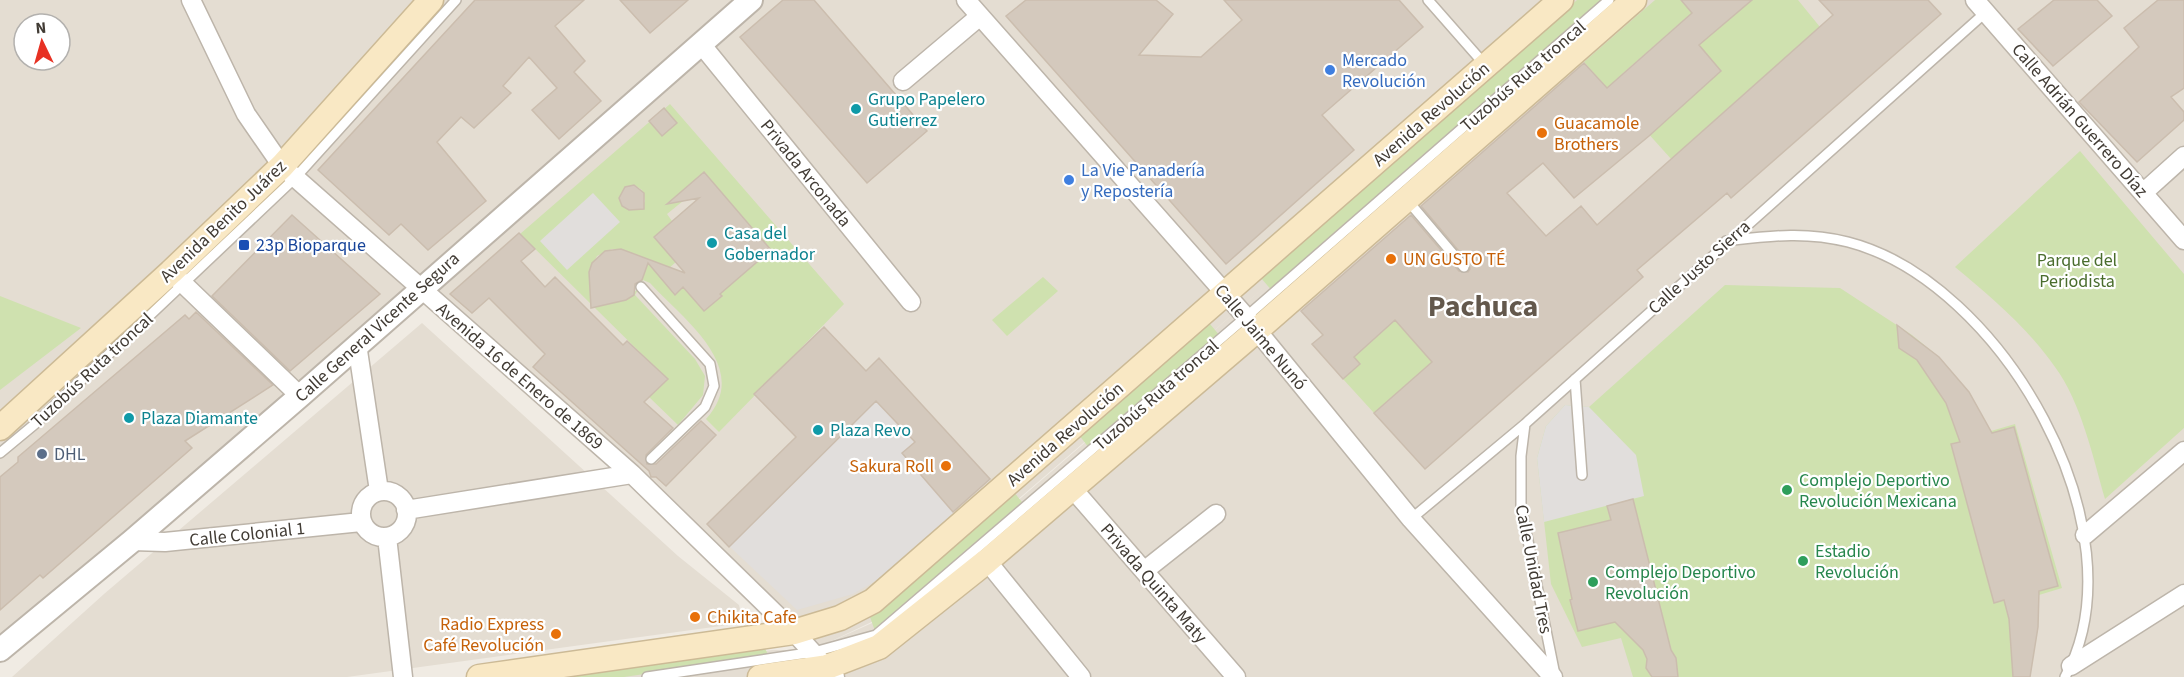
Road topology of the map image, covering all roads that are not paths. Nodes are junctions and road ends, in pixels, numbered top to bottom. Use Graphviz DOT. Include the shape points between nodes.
graph roads {
  1 [pos="191,0"];
  2 [pos="431,0"];
  3 [pos="456,0"];
  4 [pos="751,0"];
  5 [pos="966,0"];
  6 [pos="1428,0"];
  7 [pos="1561,0"];
  8 [pos="1609,0"];
  9 [pos="1634,0"];
  10 [pos="1980,6"];
  11 [pos="980,16"];
  12 [pos="701,44"];
  13 [pos="1486,66"];
  14 [pos="903,81"];
  15 [pos="2184,156"];
  16 [pos="288,172"];
  17 [pos="2144,192"];
  18 [pos="1407,200"];
  19 [pos="2184,240"];
  20 [pos="1726,241"];
  21 [pos="1464,267"];
  22 [pos="177,278"];
  23 [pos="641,287"];
  24 [pos="420,288"];
  25 [pos="1225,295"];
  26 [pos="911,302"];
  27 [pos="1251,324"];
  28 [pos="357,344"];
  29 [pos="1575,379"];
  30 [pos="300,396"];
  31 [pos="1525,424"];
  32 [pos="0,428"];
  33 [pos="2184,451"];
  34 [pos="0,453"];
  35 [pos="651,459"];
  36 [pos="638,470"];
  37 [pos="1582,475"];
  38 [pos="1072,488"];
  39 [pos="379,491"];
  40 [pos="406,510"];
  41 [pos="1216,514"];
  42 [pos="1411,519"];
  43 [pos="361,522"];
  44 [pos="2085,535"];
  45 [pos="387,537"];
  46 [pos="132,541"];
  47 [pos="987,561"];
  48 [pos="1144,572"];
  49 [pos="2184,594"];
  50 [pos="794,632"];
  51 [pos="0,650"];
  52 [pos="825,665"];
  53 [pos="2068,671"];
  54 [pos="403,677"];
  55 [pos="479,677"];
  56 [pos="647,677"];
  57 [pos="760,677"];
  58 [pos="1081,677"];
  59 [pos="1236,677"];
  60 [pos="1554,677"];
  1 -- 16 [label="street, Avenida 16 de Enero de 1869" via="246,114"];
  2 -- 16 [label="main road, Avenida Benito Juárez"];
  3 -- 16 [label="lane"];
  4 -- 12 [label="street, Calle General Vicente Segura"];
  5 -- 11 [label="street, Calle Jaime Nunó"];
  6 -- 13 [label="lane"];
  7 -- 13 [label="main road, Avenida Revolución"];
  8 -- 27 [label="lane, Tuzobús Ruta troncal"];
  9 -- 18 [label="main road"];
  10 -- 17 [label="street, Calle Adrián Guerrero Díaz"];
  10 -- 20 [label="lane, Calle Justo Sierra"];
  11 -- 14 [label="street"];
  11 -- 25 [label="street, Calle Jaime Nunó"];
  12 -- 24 [label="street, Calle General Vicente Segura"];
  12 -- 26 [label="street, Privada Arconada"];
  13 -- 25 [label="main road, Avenida Revolución"];
  15 -- 17 [label="street"];
  16 -- 22 [label="main road, Avenida Benito Juárez"];
  16 -- 24 [label="street, Avenida 16 de Enero de 1869"];
  17 -- 19 [label="street, Calle Adrián Guerrero Díaz"];
  18 -- 21 [label="lane"];
  18 -- 27 [label="main road"];
  20 -- 29 [label="lane, Calle Justo Sierra"];
  20 -- 44 [label="lane" via="1787,233 1849,243 1892,260 1936,285 1988,336 2034,400 2073,483"];
  22 -- 30 [label="street"];
  22 -- 32 [label="main road, Avenida Benito Juárez"];
  22 -- 34 [label="lane, Tuzobús Ruta troncal" via="35,424"];
  23 -- 35 [label="lane" via="710,364 714,386 705,407"];
  24 -- 28 [label="street, Calle General Vicente Segura"];
  24 -- 36 [label="street, Avenida 16 de Enero de 1869"];
  25 -- 27 [label="street, Calle Jaime Nunó"];
  25 -- 50 [label="main road, Avenida Revolución" via="873,601 840,618"];
  27 -- 38 [label="main road"];
  27 -- 42 [label="street, Calle Jaime Nunó"];
  27 -- 52 [label="lane, Tuzobús Ruta troncal" via="876,635"];
  28 -- 30 [label="street, Calle General Vicente Segura"];
  28 -- 39 [label="street"];
  29 -- 31 [label="lane, Calle Justo Sierra"];
  29 -- 37 [label="lane"];
  30 -- 46 [label="street, Calle General Vicente Segura"];
  31 -- 42 [label="lane, Calle Justo Sierra"];
  31 -- 60 [label="lane, Calle Unidad Tres" via="1521,506"];
  33 -- 44 [label="street"];
  36 -- 40 [label="street"];
  36 -- 50 [label="street, Avenida 16 de Enero de 1869"];
  38 -- 47 [label="main road"];
  38 -- 48 [label="street, Privada Quinta Maty"];
  39 -- 40 [label="street" via="399,497"];
  39 -- 43 [label="street" via="366,499"];
  40 -- 45 [label="street" via="401,530"];
  41 -- 48 [label="street"];
  42 -- 60 [label="street, Calle Jaime Nunó"];
  43 -- 45 [label="street" via="371,534"];
  43 -- 46 [label="street, Calle Colonial 1" via="173,542"];
  44 -- 53 [label="lane" via="2086,618"];
  45 -- 54 [label="street"];
  46 -- 51 [label="street, Calle General Vicente Segura"];
  47 -- 52 [label="main road" via="879,647"];
  47 -- 58 [label="street"];
  48 -- 59 [label="street, Privada Quinta Maty"];
  49 -- 53 [label="street"];
  50 -- 52 [label="street, Avenida 16 de Enero de 1869"];
  50 -- 55 [label="main road, Avenida Revolución"];
  52 -- 56 [label="lane, Tuzobús Ruta troncal"];
  52 -- 57 [label="main road"];
}
